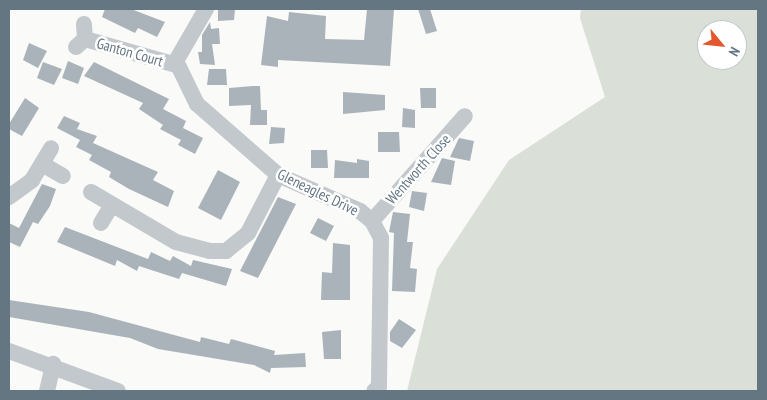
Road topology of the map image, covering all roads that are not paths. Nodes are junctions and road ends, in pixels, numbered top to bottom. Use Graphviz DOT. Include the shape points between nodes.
graph roads {
  1 [pos="206,9"];
  2 [pos="82,37"];
  3 [pos="176,65"];
  4 [pos="465,117"];
  5 [pos="51,148"];
  6 [pos="42,164"];
  7 [pos="63,176"];
  8 [pos="278,176"];
  9 [pos="91,192"];
  10 [pos="9,197"];
  11 [pos="112,205"];
  12 [pos="372,221"];
  13 [pos="101,224"];
  14 [pos="9,350"];
  15 [pos="53,364"];
  16 [pos="376,389"];
  17 [pos="47,391"];
  18 [pos="118,391"];
  1 -- 3 [label="street"];
  2 -- 3 [label="street, Ganton Court"];
  3 -- 8 [label="street, Gleneagles Drive" via="197,104"];
  4 -- 12 [label="street, Wentworth Close"];
  5 -- 6 [label="street"];
  6 -- 7 [label="street"];
  6 -- 10 [label="street" via="32,180"];
  8 -- 11 [label="street" via="248,233 226,250 210,251 176,242"];
  8 -- 12 [label="street, Gleneagles Drive" via="360,211"];
  9 -- 11 [label="street"];
  11 -- 13 [label="street"];
  12 -- 16 [label="street, Gleneagles Drive" via="381,238"];
  14 -- 15 [label="street"];
  15 -- 17 [label="street"];
  15 -- 18 [label="street"];
}
